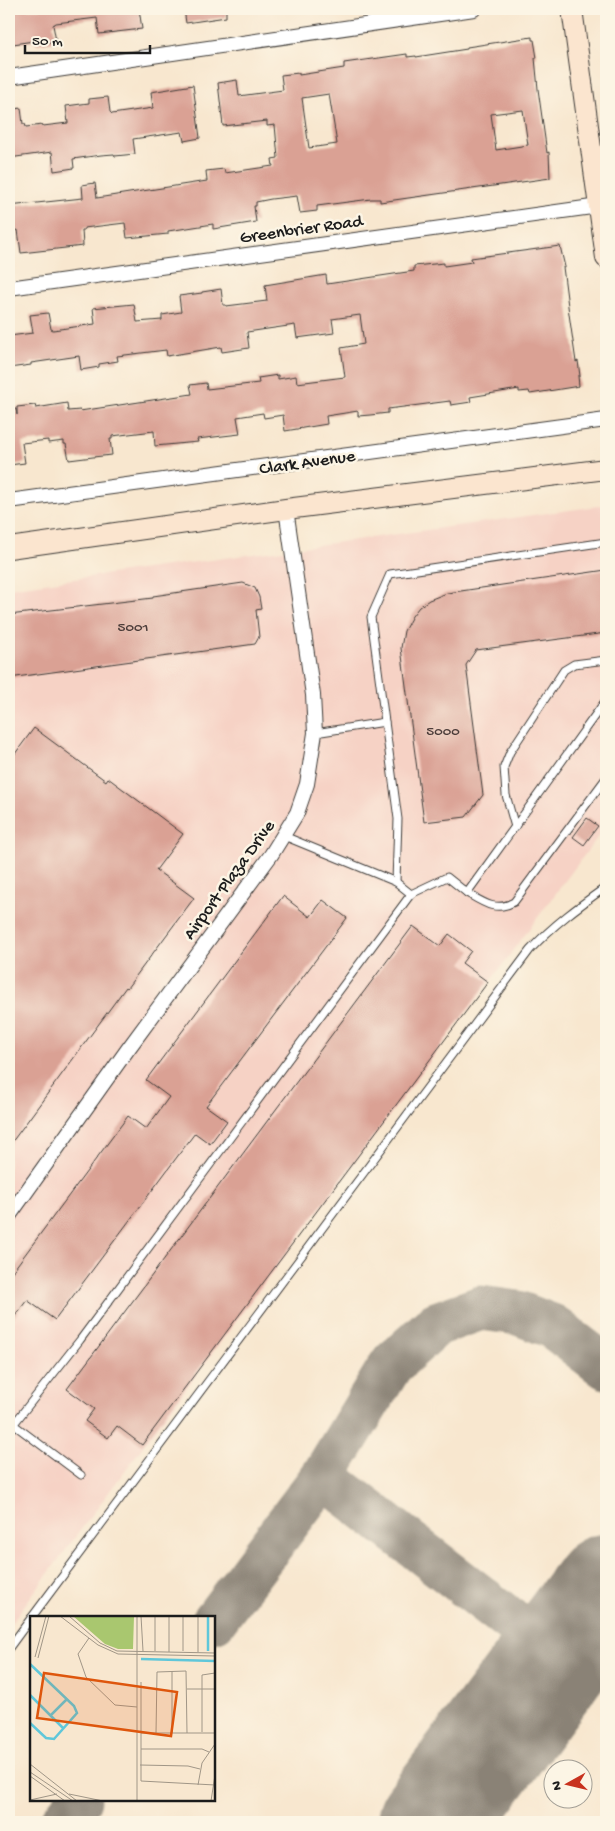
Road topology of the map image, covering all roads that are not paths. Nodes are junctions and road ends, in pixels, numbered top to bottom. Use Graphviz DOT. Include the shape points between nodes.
graph roads {
  1 [pos="474,9"];
  2 [pos="572,9"];
  3 [pos="9,77"];
  4 [pos="599,206"];
  5 [pos="606,258"];
  6 [pos="9,288"];
  7 [pos="606,420"];
  8 [pos="606,469"];
  9 [pos="9,502"];
  10 [pos="286,509"];
  11 [pos="606,542"];
  12 [pos="9,548"];
  13 [pos="606,660"];
  14 [pos="606,700"];
  15 [pos="385,722"];
  16 [pos="315,733"];
  17 [pos="606,778"];
  18 [pos="515,827"];
  19 [pos="284,836"];
  20 [pos="396,882"];
  21 [pos="606,887"];
  22 [pos="468,892"];
  23 [pos="411,894"];
  24 [pos="9,1216"];
  25 [pos="11,1423"];
  26 [pos="81,1475"];
  27 [pos="33,1616"];
  28 [pos="30,1621"];
  29 [pos="9,1648"];
  1 -- 3 [label="street"];
  2 -- 4 [label="main road"];
  4 -- 5 [label="main road"];
  4 -- 6 [label="street, Greenbrier Road"];
  7 -- 9 [label="street, Clark Avenue"];
  8 -- 10 [label="main road"];
  10 -- 12 [label="main road"];
  10 -- 16 [label="street, Airport Plaza Drive" via="312,686"];
  11 -- 15 [label="lane" via="390,574 371,617"];
  13 -- 18 [label="lane" via="574,664 564,670 510,752 504,767 506,795"];
  14 -- 18 [label="lane"];
  15 -- 16 [label="lane"];
  15 -- 20 [label="lane" via="398,819"];
  16 -- 19 [label="street, Airport Plaza Drive" via="307,784 297,814"];
  17 -- 22 [label="lane" via="514,902 504,907 493,906"];
  18 -- 22 [label="lane"];
  19 -- 20 [label="lane"];
  19 -- 24 [label="street, Airport Plaza Drive"];
  20 -- 23 [label="lane"];
  21 -- 27 [label="lane" via="564,917 530,950"];
  22 -- 23 [label="lane" via="446,878"];
  23 -- 25 [label="lane" via="86,1332"];
  25 -- 26 [label="lane"];
  28 -- 29 [label="lane"];
}
